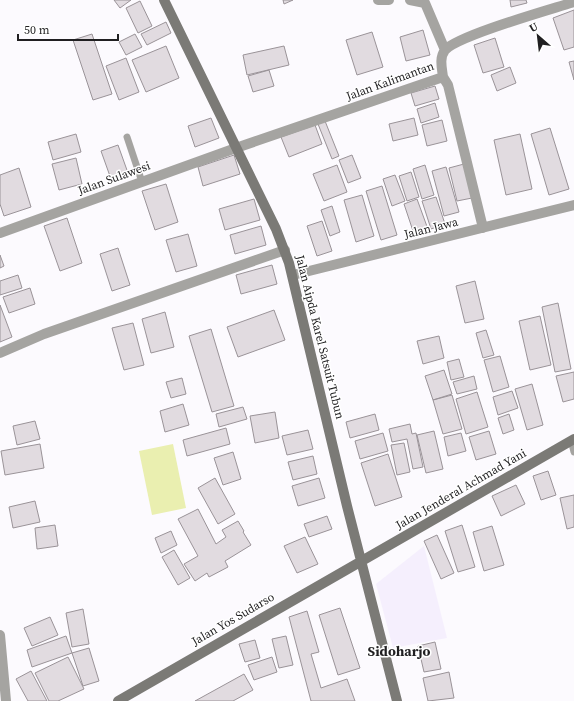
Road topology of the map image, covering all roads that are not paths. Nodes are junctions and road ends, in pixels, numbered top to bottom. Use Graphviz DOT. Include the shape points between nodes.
graph roads {
  1 [pos="164,0"];
  2 [pos="378,0"];
  3 [pos="389,0"];
  4 [pos="410,0"];
  5 [pos="574,2"];
  6 [pos="445,50"];
  7 [pos="443,77"];
  8 [pos="127,137"];
  9 [pos="236,148"];
  10 [pos="142,182"];
  11 [pos="574,205"];
  12 [pos="483,228"];
  13 [pos="0,233"];
  14 [pos="285,250"];
  15 [pos="294,275"];
  16 [pos="0,353"];
  17 [pos="573,440"];
  18 [pos="574,452"];
  19 [pos="361,560"];
  20 [pos="0,635"];
  21 [pos="6,701"];
  22 [pos="118,701"];
  23 [pos="397,701"];
  1 -- 9 [label="main road, Jalan Aipda Karel Satsuit Tubun"];
  2 -- 3 [label="street"];
  4 -- 6 [label="street" via="425,3"];
  5 -- 6 [label="street, Jalan Kalimantan" via="461,40"];
  6 -- 7 [label="street, Jalan Kalimantan" via="441,60"];
  7 -- 9 [label="street, Jalan Kalimantan"];
  7 -- 12 [label="street" via="448,85"];
  8 -- 10 [label="lane"];
  9 -- 10 [label="street, Jalan Sulawesi"];
  9 -- 14 [label="main road, Jalan Aipda Karel Satsuit Tubun"];
  10 -- 13 [label="street, Jalan Sulawesi"];
  11 -- 12 [label="street, Jalan Jawa"];
  12 -- 15 [label="street, Jalan Jawa"];
  14 -- 15 [label="main road, Jalan Aipda Karel Satsuit Tubun"];
  14 -- 16 [label="street" via="44,334"];
  15 -- 19 [label="main road, Jalan Aipda Karel Satsuit Tubun"];
  17 -- 18 [label="lane"];
  17 -- 19 [label="main road, Jalan Jenderal Achmad Yani"];
  19 -- 22 [label="main road, Jalan Yos Sudarso"];
  19 -- 23 [label="main road, Jalan Aipda Karel Satsuit Tubun"];
  20 -- 21 [label="street"];
}
